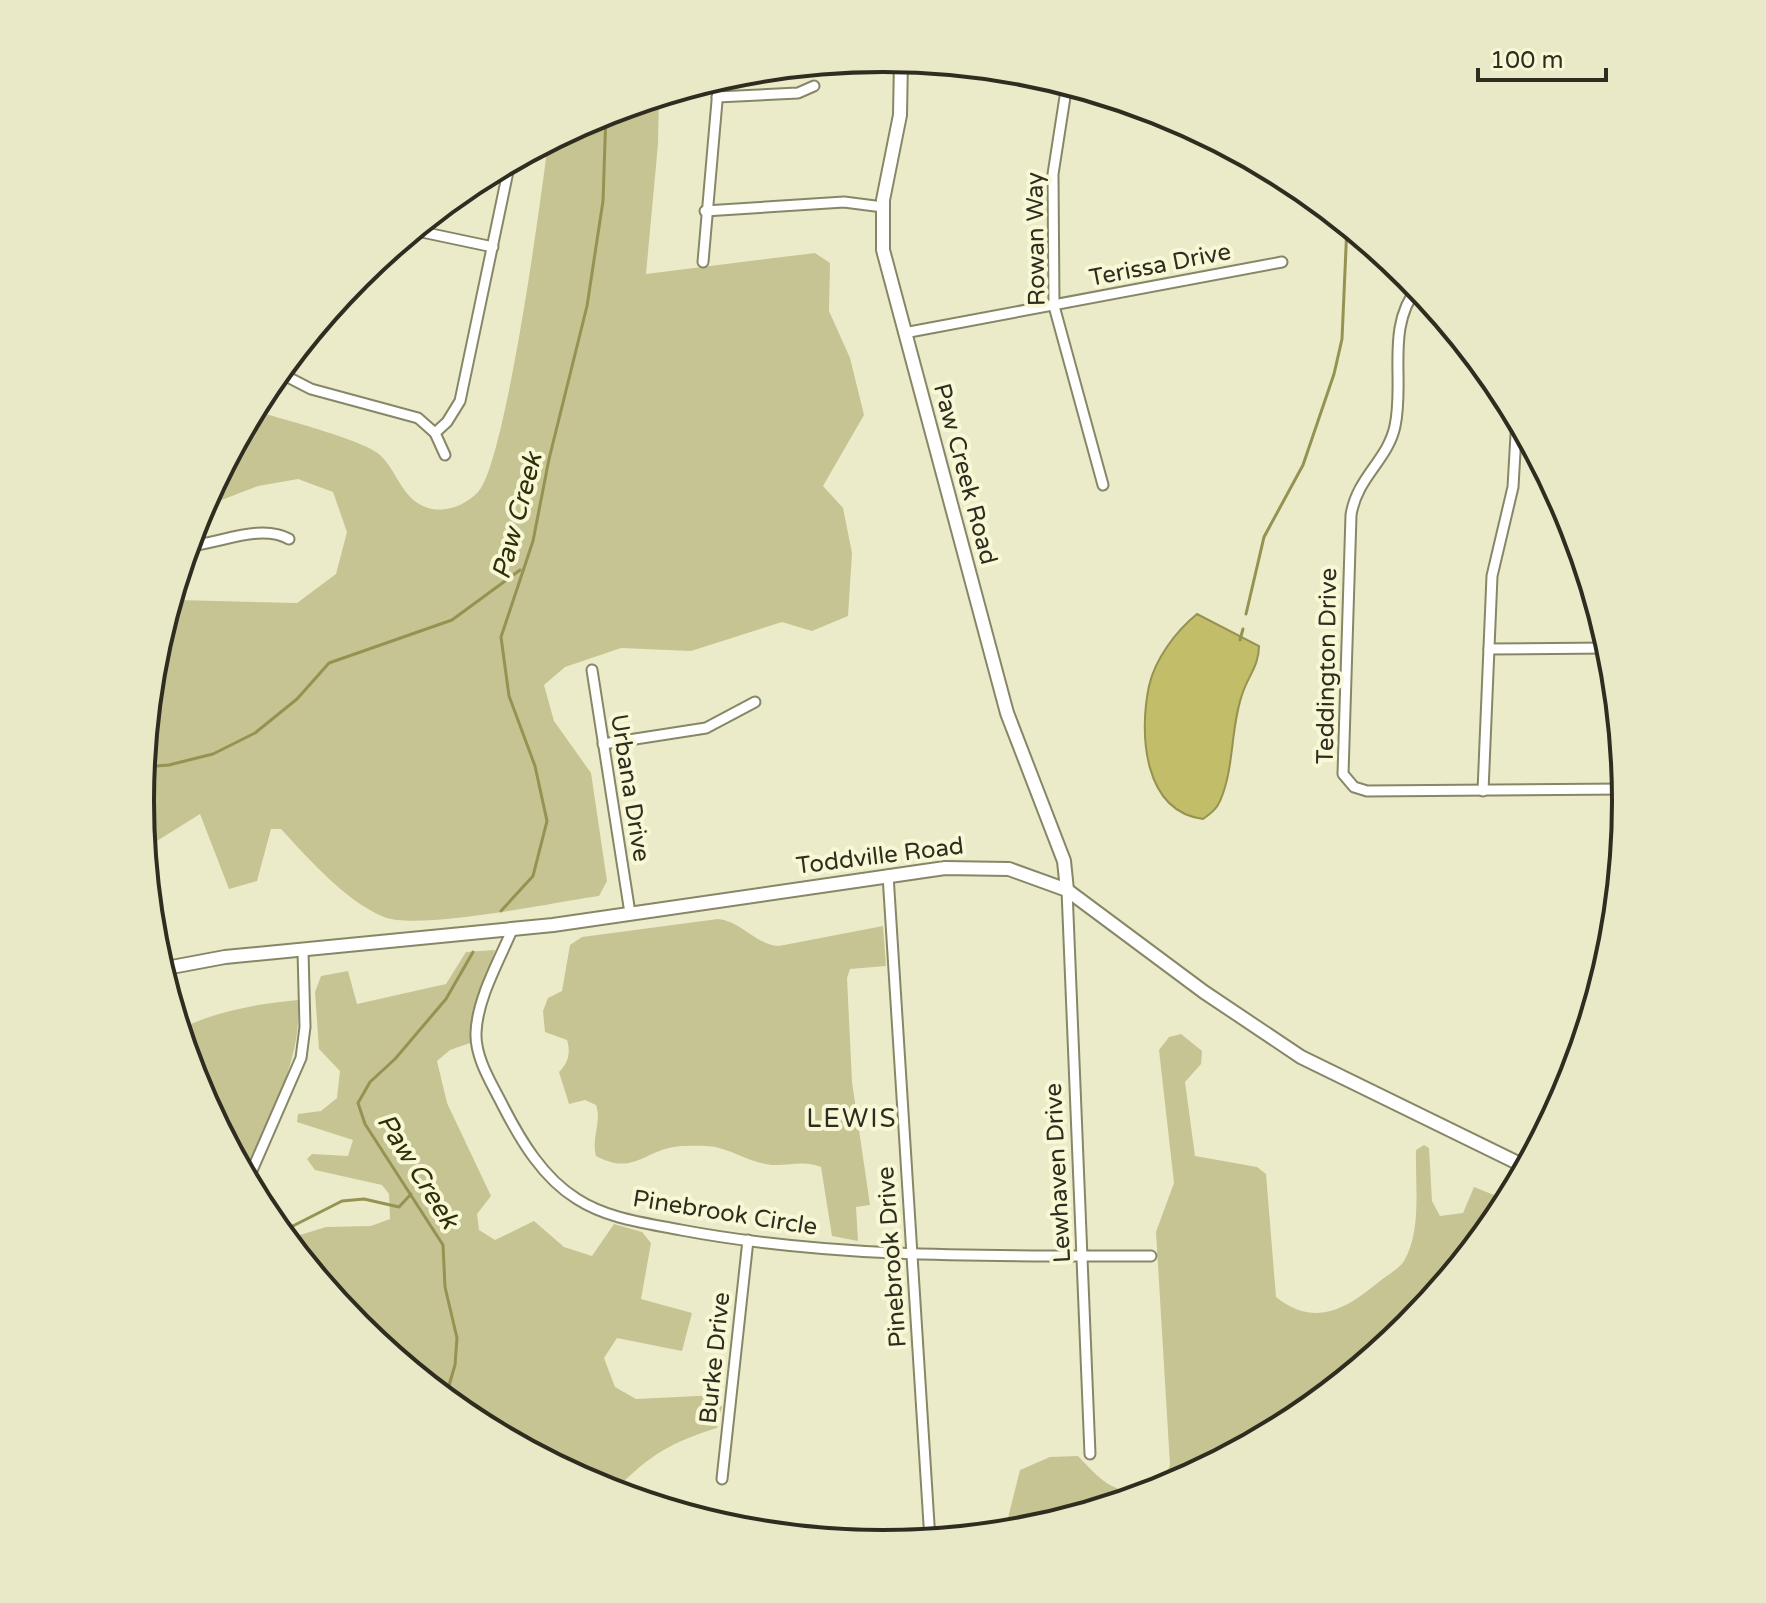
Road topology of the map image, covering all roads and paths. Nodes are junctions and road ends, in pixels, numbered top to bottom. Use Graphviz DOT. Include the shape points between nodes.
graph roads {
  1 [pos="901,73"];
  2 [pos="814,86"];
  3 [pos="718,91"];
  4 [pos="1065,95"];
  5 [pos="717,97"];
  6 [pos="507,177"];
  7 [pos="883,207"];
  8 [pos="705,211"];
  9 [pos="427,233"];
  10 [pos="493,247"];
  11 [pos="703,262"];
  12 [pos="1282,262"];
  13 [pos="1411,299"];
  14 [pos="1054,306"];
  15 [pos="904,333"];
  16 [pos="289,378"];
  17 [pos="435,433"];
  18 [pos="1516,438"];
  19 [pos="445,455"];
  20 [pos="1103,485"];
  21 [pos="289,539"];
  22 [pos="201,543"];
  23 [pos="1596,648"];
  24 [pos="1489,649"];
  25 [pos="592,670"];
  26 [pos="755,702"];
  27 [pos="603,744"];
  28 [pos="1612,789"];
  29 [pos="1483,791"];
  30 [pos="888,875"];
  31 [pos="1067,890"];
  32 [pos="630,913"];
  33 [pos="512,930"];
  34 [pos="303,951"];
  35 [pos="173,967"];
  36 [pos="1517,1163"];
  37 [pos="253,1169"];
  38 [pos="748,1240"];
  39 [pos="911,1253"];
  40 [pos="1082,1256"];
  41 [pos="1151,1256"];
  42 [pos="1090,1454"];
  43 [pos="722,1479"];
  44 [pos="929,1529"];
  1 -- 7 [label="street, Paw Creek Road" via="900,115"];
  2 -- 5 [label="street" via="798,93"];
  3 -- 5 [label="street"];
  4 -- 14 [label="street, Rowan Way" via="1053,174"];
  5 -- 8 [label="street"];
  6 -- 10 [label="street"];
  7 -- 8 [label="street" via="844,202"];
  7 -- 15 [label="street, Paw Creek Road" via="883,250"];
  8 -- 11 [label="street"];
  9 -- 10 [label="street"];
  10 -- 17 [label="street" via="460,401"];
  12 -- 14 [label="street, Terissa Drive"];
  13 -- 29 [label="street, Teddington Drive" via="1399,330 1393,435 1360,482 1351,515 1341,766 1350,784 1367,791"];
  14 -- 15 [label="street, Terissa Drive"];
  14 -- 20 [label="street, Rowan Way"];
  15 -- 31 [label="street, Paw Creek Road" via="1007,713 1064,861"];
  16 -- 17 [label="street" via="311,389 407,414"];
  17 -- 19 [label="street"];
  18 -- 24 [label="street" via="1513,487 1492,576"];
  21 -- 22 [label="street" via="258,533"];
  23 -- 24 [label="street"];
  24 -- 29 [label="street"];
  25 -- 27 [label="street, Urbana Drive"];
  26 -- 27 [label="street" via="706,728"];
  27 -- 32 [label="street, Urbana Drive"];
  28 -- 29 [label="street, Teddington Drive"];
  30 -- 31 [label="street, Toddville Road" via="987,867 1030,875"];
  30 -- 32 [label="street, Toddville Road"];
  30 -- 39 [label="street, Pinebrook Drive"];
  31 -- 36 [label="street, Toddville Road" via="1301,1057"];
  31 -- 40 [label="street, Lewhaven Drive"];
  32 -- 33 [label="street, Toddville Road"];
  33 -- 34 [label="street, Toddville Road"];
  33 -- 38 [label="street, Pinebrook Circle" via="487,991 476,1040 494,1087 536,1161 575,1198 608,1214"];
  34 -- 35 [label="street, Toddville Road"];
  34 -- 37 [label="street" via="301,1058"];
  38 -- 39 [label="street, Pinebrook Circle"];
  38 -- 43 [label="street, Burke Drive"];
  39 -- 40 [label="street, Pinebrook Circle"];
  39 -- 44 [label="street, Pinebrook Drive"];
  40 -- 41 [label="street, Pinebrook Circle"];
  40 -- 42 [label="street, Lewhaven Drive"];
}
